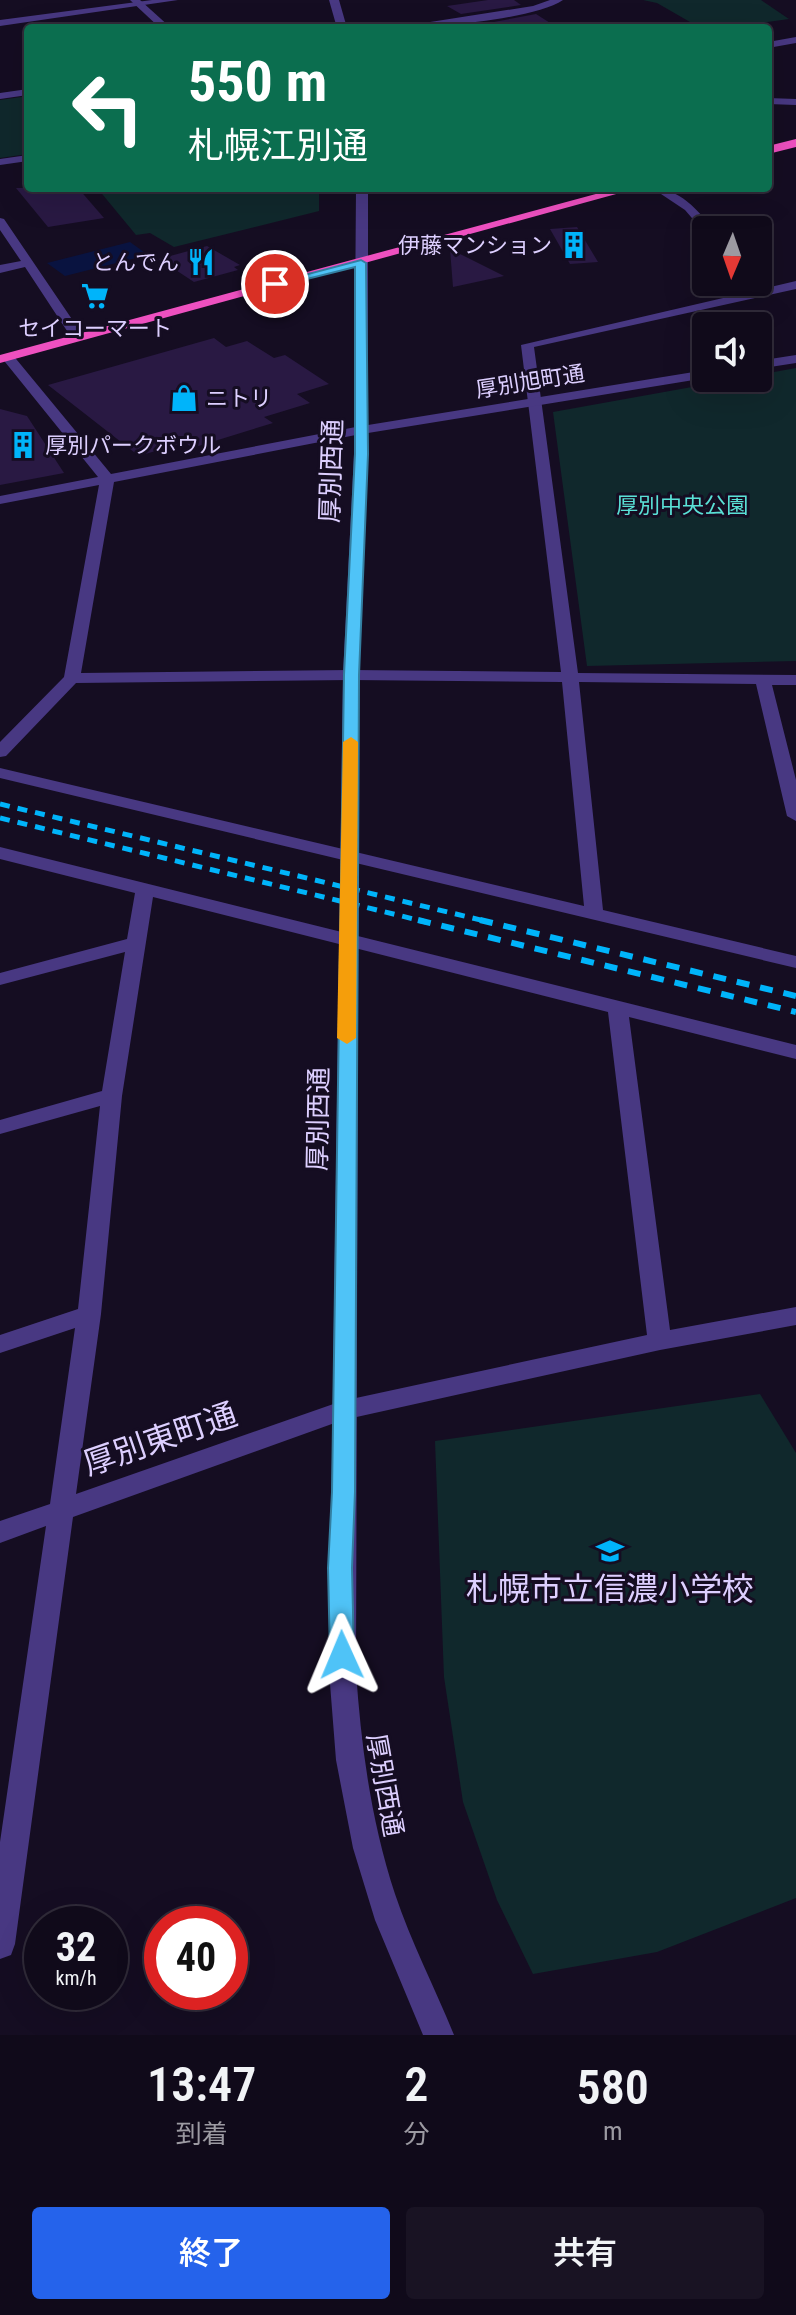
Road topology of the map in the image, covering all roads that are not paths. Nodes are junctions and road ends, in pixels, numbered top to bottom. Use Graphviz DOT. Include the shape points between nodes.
graph roads {
  1 [pos="173,0"];
  2 [pos="334,0"];
  3 [pos="558,0"];
  4 [pos="137,2"];
  5 [pos="0,23"];
  6 [pos="162,24"];
  7 [pos="341,24"];
  8 [pos="426,24"];
  9 [pos="796,40"];
  10 [pos="772,44"];
  11 [pos="24,93"];
  12 [pos="0,96"];
  13 [pos="772,101"];
  14 [pos="796,102"];
  15 [pos="796,143"];
  16 [pos="772,149"];
  17 [pos="24,159"];
  18 [pos="0,162"];
  19 [pos="362,192"];
  20 [pos="613,192"];
  21 [pos="664,192"];
  22 [pos="696,216"];
  23 [pos="0,221"];
  24 [pos="27,263"];
  25 [pos="361,263"];
  26 [pos="0,269"];
  27 [pos="796,285"];
  28 [pos="78,337"];
  29 [pos="4,358"];
  30 [pos="796,359"];
  31 [pos="772,363"];
  32 [pos="692,376"];
  33 [pos="535,402"];
  34 [pos="361,430"];
  35 [pos="107,479"];
  36 [pos="0,500"];
  37 [pos="351,675"];
  38 [pos="570,677"];
  39 [pos="72,678"];
  40 [pos="763,680"];
  41 [pos="796,680"];
  42 [pos="0,752"];
  43 [pos="0,773"];
  44 [pos="796,816"];
  45 [pos="0,853"];
  46 [pos="349,856"];
  47 [pos="145,887"];
  48 [pos="594,914"];
  49 [pos="348,940"];
  50 [pos="134,943"];
  51 [pos="796,962"];
  52 [pos="0,979"];
  53 [pos="618,1010"];
  54 [pos="796,1052"];
  55 [pos="112,1096"];
  56 [pos="0,1127"];
  57 [pos="89,1314"];
  58 [pos="796,1316"];
  59 [pos="660,1341"];
  60 [pos="0,1344"];
  61 [pos="342,1411"];
  62 [pos="61,1510"];
  63 [pos="0,1532"];
  64 [pos="7,1840"];
  65 [pos="0,1944"];
  66 [pos="439,2035"];
  1 -- 4 [label="street"];
  2 -- 7 [label="street"];
  3 -- 8 [label="street" via="535,9"];
  4 -- 5 [label="street"];
  4 -- 6 [label="street"];
  9 -- 10 [label="street"];
  11 -- 12 [label="street"];
  13 -- 14 [label="street"];
  15 -- 16 [label="highway"];
  17 -- 18 [label="street"];
  19 -- 25 [label="street, 厚別西通"];
  20 -- 25 [label="highway"];
  21 -- 22 [label="street"];
  23 -- 24 [label="street"];
  24 -- 26 [label="street"];
  24 -- 28 [label="street"];
  25 -- 28 [label="highway"];
  25 -- 34 [label="street, 厚別西通"];
  27 -- 33 [label="street" via="527,345"];
  28 -- 29 [label="highway"];
  29 -- 35 [label="street"];
  30 -- 31 [label="street"];
  32 -- 33 [label="street, 厚別旭町通"];
  33 -- 34 [label="street, 厚別旭町通"];
  33 -- 38 [label="street"];
  34 -- 35 [label="street, 厚別旭町通"];
  34 -- 37 [label="street, 厚別西通"];
  35 -- 36 [label="street, 厚別旭町通"];
  35 -- 39 [label="street"];
  37 -- 38 [label="street"];
  37 -- 39 [label="street"];
  37 -- 46 [label="street, 厚別西通"];
  38 -- 40 [label="street"];
  38 -- 48 [label="street"];
  39 -- 42 [label="street"];
  40 -- 41 [label="street"];
  40 -- 44 [label="street"];
  43 -- 46 [label="street"];
  45 -- 47 [label="street"];
  46 -- 48 [label="street"];
  46 -- 49 [label="street, 厚別西通"];
  47 -- 49 [label="street"];
  47 -- 50 [label="street"];
  48 -- 51 [label="street"];
  49 -- 53 [label="street"];
  49 -- 61 [label="street, 厚別西通"];
  50 -- 52 [label="street"];
  50 -- 55 [label="street"];
  53 -- 54 [label="street"];
  53 -- 59 [label="street"];
  55 -- 56 [label="street"];
  55 -- 57 [label="street"];
  57 -- 60 [label="street"];
  57 -- 62 [label="street"];
  58 -- 59 [label="street, 厚別東町通"];
  59 -- 61 [label="street, 厚別東町通"];
  61 -- 62 [label="street, 厚別東町通"];
  61 -- 66 [label="street, 厚別西通" via="340,1568 349,1749 367,1849 400,1948"];
  62 -- 63 [label="street, 厚別東町通"];
  62 -- 64 [label="street"];
  64 -- 65 [label="street"];
}
